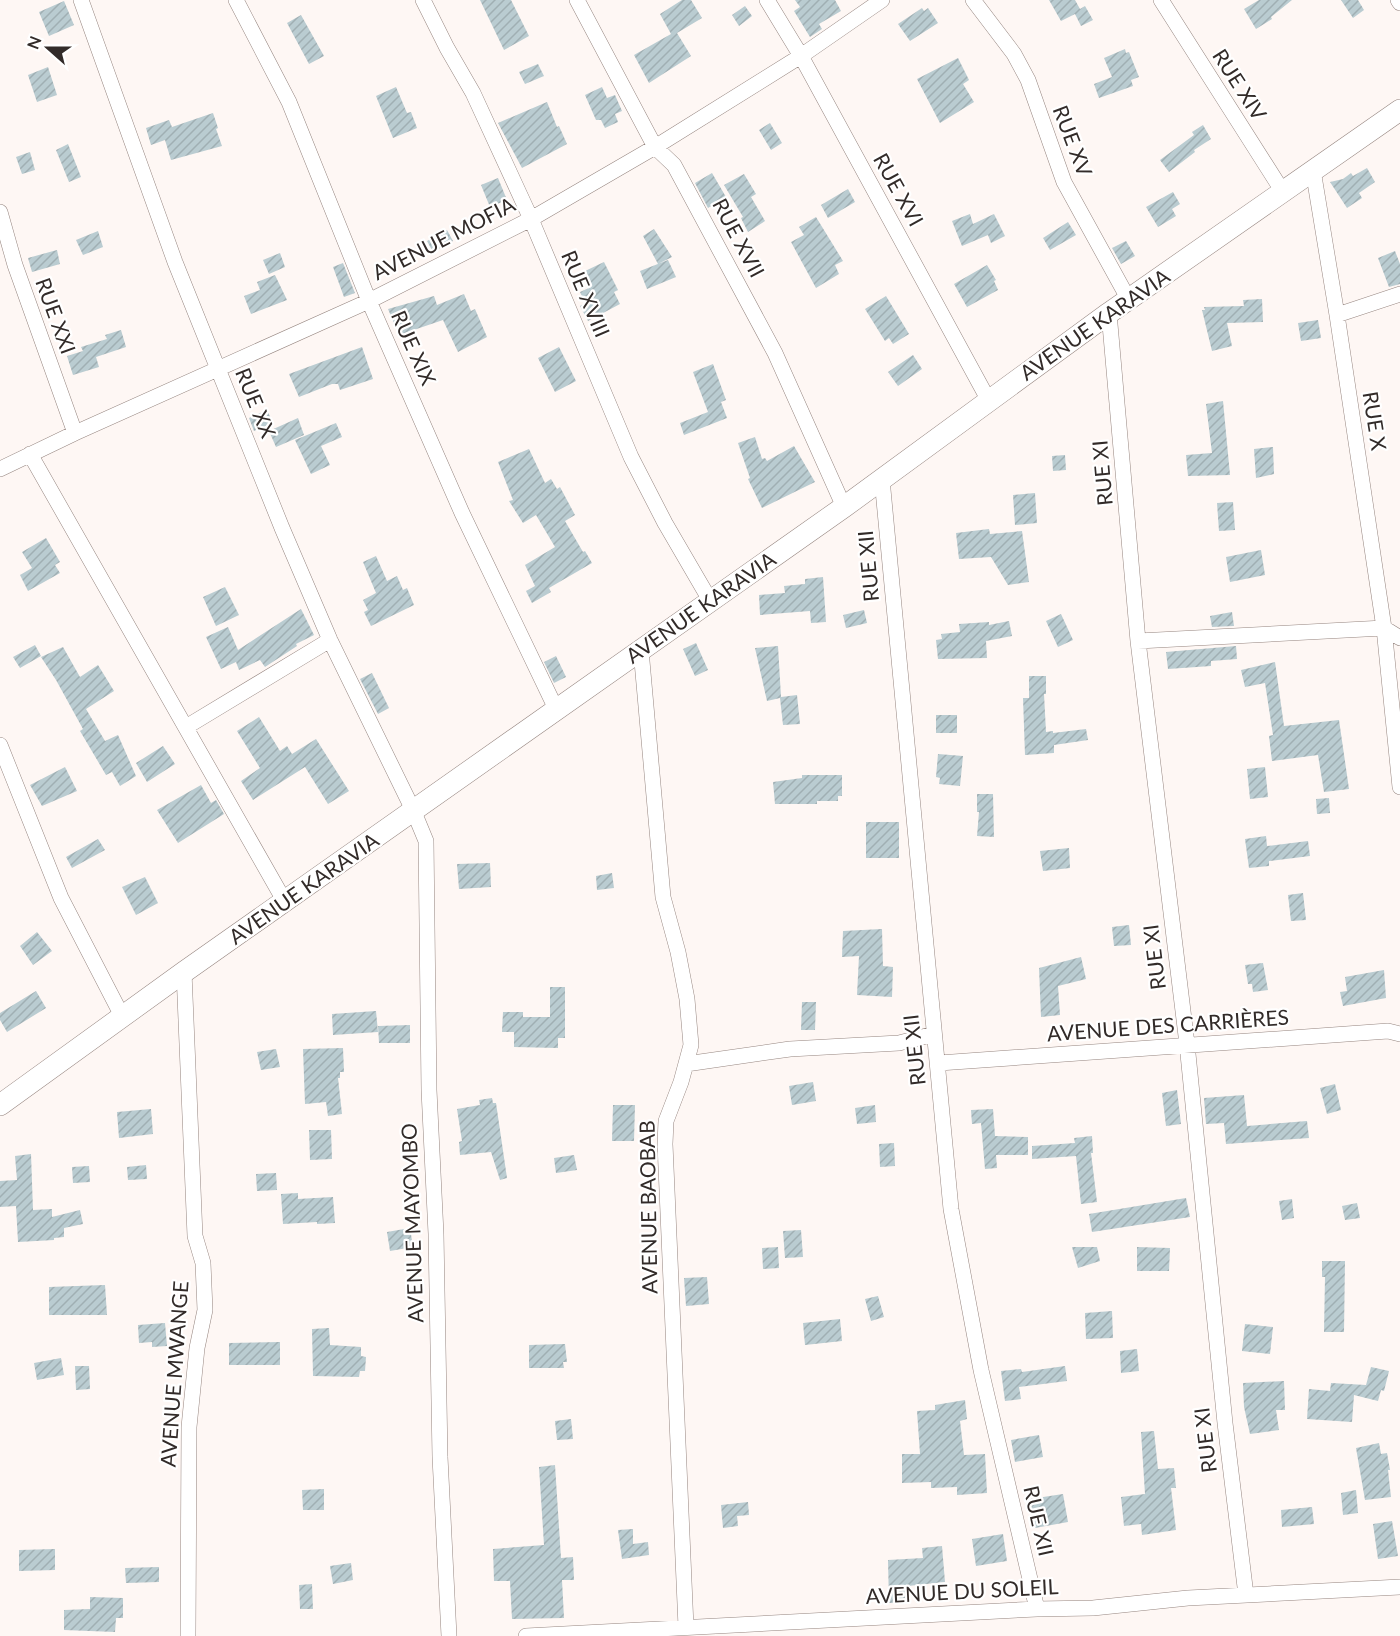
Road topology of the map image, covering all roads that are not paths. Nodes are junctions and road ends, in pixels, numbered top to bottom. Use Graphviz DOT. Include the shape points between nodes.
graph roads {
  1 [pos="81,0"];
  2 [pos="236,0"];
  3 [pos="423,0"];
  4 [pos="576,0"];
  5 [pos="767,0"];
  6 [pos="882,0"];
  7 [pos="973,0"];
  8 [pos="1161,0"];
  9 [pos="801,56"];
  10 [pos="1400,110"];
  11 [pos="656,147"];
  12 [pos="1313,170"];
  13 [pos="1283,192"];
  14 [pos="0,212"];
  15 [pos="531,219"];
  16 [pos="7,267"];
  17 [pos="1400,294"];
  18 [pos="1129,300"];
  19 [pos="369,301"];
  20 [pos="1109,313"];
  21 [pos="1337,315"];
  22 [pos="218,369"];
  23 [pos="989,401"];
  24 [pos="75,433"];
  25 [pos="30,454"];
  26 [pos="0,469"];
  27 [pos="882,479"];
  28 [pos="844,507"];
  29 [pos="711,602"];
  30 [pos="1384,628"];
  31 [pos="1400,638"];
  32 [pos="330,640"];
  33 [pos="1138,641"];
  34 [pos="641,650"];
  35 [pos="557,711"];
  36 [pos="186,727"];
  37 [pos="0,745"];
  38 [pos="1400,787"];
  39 [pos="414,812"];
  40 [pos="285,902"];
  41 [pos="184,972"];
  42 [pos="122,1016"];
  43 [pos="934,1034"];
  44 [pos="1400,1034"];
  45 [pos="1187,1044"];
  46 [pos="939,1063"];
  47 [pos="686,1064"];
  48 [pos="0,1105"];
  49 [pos="1400,1587"];
  50 [pos="1246,1595"];
  51 [pos="1037,1609"];
  52 [pos="686,1627"];
  53 [pos="663,1632"];
  54 [pos="188,1636"];
  55 [pos="450,1636"];
  56 [pos="526,1636"];
  1 -- 22 [label="street, RUE XX" via="175,262"];
  2 -- 19 [label="street, RUE XIX" via="289,102"];
  3 -- 15 [label="street, RUE XVIII" via="473,93"];
  4 -- 11 [label="street, RUE XVII"];
  5 -- 9 [label="street, RUE XVI"];
  6 -- 9 [label="street, AVENUE MOFIA"];
  7 -- 18 [label="street, RUE XV" via="1014,54 1028,81 1064,182"];
  8 -- 13 [label="street, RUE XIV"];
  9 -- 11 [label="street, AVENUE MOFIA"];
  9 -- 23 [label="street, RUE XVI"];
  10 -- 12 [label="street, AVENUE KARAVIA"];
  11 -- 15 [label="street, AVENUE MOFIA"];
  11 -- 28 [label="street, RUE XVII" via="674,165 775,353"];
  12 -- 13 [label="street, AVENUE KARAVIA"];
  12 -- 21 [label="street, RUE X"];
  13 -- 18 [label="street, AVENUE KARAVIA"];
  14 -- 16 [label="street, RUE XXI"];
  15 -- 19 [label="street, AVENUE MOFIA"];
  15 -- 29 [label="street, RUE XVIII" via="631,457"];
  16 -- 24 [label="street, RUE XXI"];
  17 -- 21 [label="street"];
  18 -- 20 [label="street, AVENUE KARAVIA"];
  19 -- 22 [label="street, AVENUE MOFIA"];
  19 -- 35 [label="street, RUE XIX" via="462,513"];
  20 -- 23 [label="street, AVENUE KARAVIA"];
  20 -- 33 [label="street, RUE XI"];
  21 -- 30 [label="street, RUE X"];
  22 -- 24 [label="street, AVENUE MOFIA"];
  22 -- 32 [label="street, RUE XX"];
  23 -- 27 [label="street, AVENUE KARAVIA"];
  24 -- 25 [label="street, AVENUE MOFIA"];
  25 -- 26 [label="street, AVENUE MOFIA"];
  25 -- 36 [label="street"];
  27 -- 28 [label="street, AVENUE KARAVIA"];
  27 -- 43 [label="street, RUE XII"];
  28 -- 29 [label="street, AVENUE KARAVIA"];
  29 -- 34 [label="street, AVENUE KARAVIA"];
  30 -- 31 [label="street"];
  30 -- 33 [label="street"];
  30 -- 38 [label="street, RUE X"];
  32 -- 36 [label="street"];
  32 -- 39 [label="street, RUE XX"];
  33 -- 45 [label="street, RUE XI"];
  34 -- 35 [label="street, AVENUE KARAVIA"];
  34 -- 47 [label="street, AVENUE BAOBAB" via="663,897 687,999 691,1045"];
  35 -- 39 [label="street, AVENUE KARAVIA"];
  36 -- 40 [label="street"];
  37 -- 42 [label="street" via="61,898"];
  39 -- 40 [label="street, AVENUE KARAVIA"];
  39 -- 55 [label="street, AVENUE MAYOMBO" via="426,841 440,1457"];
  40 -- 41 [label="street, AVENUE KARAVIA"];
  41 -- 42 [label="street, AVENUE KARAVIA"];
  41 -- 54 [label="street, AVENUE MWANGE" via="195,1236 203,1263 205,1310 189,1427"];
  42 -- 48 [label="street, AVENUE KARAVIA"];
  43 -- 46 [label="street, RUE XII"];
  43 -- 47 [label="street" via="899,1043 790,1048"];
  44 -- 45 [label="street, AVENUE DES CARRIÈRES" via="1388,1031"];
  45 -- 46 [label="street, AVENUE DES CARRIÈRES"];
  45 -- 50 [label="street, RUE XI"];
  46 -- 51 [label="street, RUE XII" via="951,1209 981,1370"];
  47 -- 52 [label="street, AVENUE BAOBAB" via="666,1121 665,1144"];
  49 -- 50 [label="street, AVENUE DU SOLEIL"];
  50 -- 51 [label="street, AVENUE DU SOLEIL"];
  51 -- 52 [label="street, AVENUE DU SOLEIL"];
  52 -- 53 [label="street, AVENUE DU SOLEIL"];
  53 -- 56 [label="street, AVENUE DU SOLEIL"];
}
